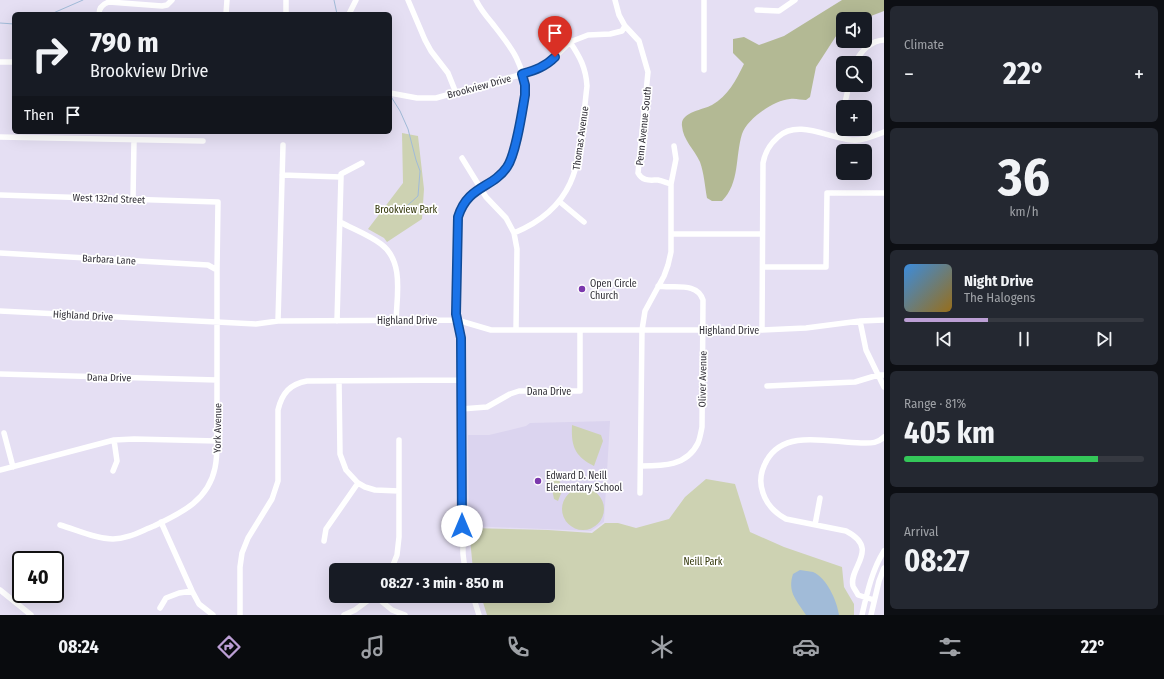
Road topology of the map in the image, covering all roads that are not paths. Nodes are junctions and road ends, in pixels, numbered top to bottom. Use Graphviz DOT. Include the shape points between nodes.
graph roads {
  1 [pos="172,0"];
  2 [pos="227,0"];
  3 [pos="286,0"];
  4 [pos="356,0"];
  5 [pos="408,0"];
  6 [pos="476,0"];
  7 [pos="615,0"];
  8 [pos="704,0"];
  9 [pos="795,0"];
  10 [pos="757,10"];
  11 [pos="99,12"];
  12 [pos="226,12"];
  13 [pos="286,12"];
  14 [pos="350,12"];
  15 [pos="625,26"];
  16 [pos="884,40"];
  17 [pos="570,42"];
  18 [pos="858,56"];
  19 [pos="0,62"];
  20 [pos="12,62"];
  21 [pos="704,70"];
  22 [pos="522,74"];
  23 [pos="456,93"];
  24 [pos="392,94"];
  25 [pos="884,132"];
  26 [pos="0,137"];
  27 [pos="837,137"];
  28 [pos="134,140"];
  29 [pos="203,141"];
  30 [pos="283,145"];
  31 [pos="674,146"];
  32 [pos="462,158"];
  33 [pos="362,163"];
  34 [pos="282,175"];
  35 [pos="341,177"];
  36 [pos="671,184"];
  37 [pos="480,188"];
  38 [pos="884,193"];
  39 [pos="0,195"];
  40 [pos="133,199"];
  41 [pos="218,202"];
  42 [pos="560,202"];
  43 [pos="340,222"];
  44 [pos="584,222"];
  45 [pos="514,233"];
  46 [pos="671,234"];
  47 [pos="762,234"];
  48 [pos="0,253"];
  49 [pos="763,267"];
  50 [pos="217,270"];
  51 [pos="658,286"];
  52 [pos="0,310"];
  53 [pos="396,320"];
  54 [pos="457,320"];
  55 [pos="884,320"];
  56 [pos="278,321"];
  57 [pos="337,321"];
  58 [pos="860,321"];
  59 [pos="217,322"];
  60 [pos="516,330"];
  61 [pos="580,330"];
  62 [pos="642,330"];
  63 [pos="703,330"];
  64 [pos="762,330"];
  65 [pos="0,374"];
  66 [pos="881,375"];
  67 [pos="217,380"];
  68 [pos="461,380"];
  69 [pos="339,381"];
  70 [pos="767,386"];
  71 [pos="884,387"];
  72 [pos="461,409"];
  73 [pos="4,433"];
  74 [pos="884,437"];
  75 [pos="114,440"];
  76 [pos="399,440"];
  77 [pos="218,441"];
  78 [pos="641,466"];
  79 [pos="13,467"];
  80 [pos="0,470"];
  81 [pos="113,471"];
  82 [pos="358,483"];
  83 [pos="399,491"];
  84 [pos="640,493"];
  85 [pos="820,498"];
  86 [pos="161,522"];
  87 [pos="60,525"];
  88 [pos="815,525"];
  89 [pos="324,541"];
  90 [pos="884,551"];
  91 [pos="394,563"];
  92 [pos="464,563"];
  93 [pos="884,568"];
  94 [pos="0,590"];
  95 [pos="192,591"];
  96 [pos="866,598"];
  97 [pos="874,600"];
  98 [pos="364,603"];
  99 [pos="383,603"];
  100 [pos="475,603"];
  101 [pos="160,608"];
  102 [pos="31,615"];
  103 [pos="213,615"];
  104 [pos="240,615"];
  105 [pos="344,615"];
  106 [pos="405,615"];
  107 [pos="478,615"];
  108 [pos="862,615"];
  109 [pos="871,615"];
  1 -- 11 [label="street" via="162,6 109,2 102,4"];
  2 -- 12 [label="street"];
  3 -- 13 [label="street"];
  4 -- 14 [label="street"];
  5 -- 23 [label="street" via="425,40 448,73"];
  6 -- 22 [label="street" via="513,50"];
  7 -- 15 [label="street, Penn Avenue South"];
  8 -- 21 [label="street"];
  9 -- 10 [label="street" via="779,11"];
  15 -- 17 [label="street, Brookview Drive" via="622,31 588,35"];
  15 -- 36 [label="street, Penn Avenue South" via="639,41 648,72 638,173 644,180 659,180"];
  16 -- 18 [label="street" via="878,40 866,47"];
  17 -- 22 [label="street, Brookview Drive" via="547,65"];
  17 -- 42 [label="street, Thomas Avenue" via="584,64 587,86 577,167 571,184"];
  19 -- 20 [label="street"];
  22 -- 23 [label="street, Brookview Drive"];
  22 -- 37 [label="street" via="525,95 512,158 502,174"];
  23 -- 24 [label="street, Brookview Drive" via="436,98"];
  25 -- 27 [label="street" via="862,140"];
  26 -- 28 [label="street"];
  27 -- 47 [label="street" via="796,129 781,134 770,143 763,163"];
  28 -- 29 [label="street"];
  28 -- 40 [label="street"];
  30 -- 34 [label="street"];
  31 -- 36 [label="street" via="676,159"];
  32 -- 37 [label="street"];
  33 -- 35 [label="street" via="341,174"];
  34 -- 35 [label="street"];
  34 -- 56 [label="street"];
  35 -- 43 [label="street"];
  36 -- 46 [label="street"];
  37 -- 45 [label="street" via="506,218"];
  37 -- 54 [label="street" via="465,201 458,217"];
  38 -- 49 [label="street" via="827,193 826,267"];
  39 -- 40 [label="street, West 132nd Street"];
  40 -- 41 [label="street, West 132nd Street"];
  41 -- 50 [label="street, York Avenue"];
  42 -- 44 [label="street"];
  42 -- 45 [label="street, Thomas Avenue" via="539,221"];
  43 -- 53 [label="street" via="380,243 392,256 397,272"];
  43 -- 57 [label="street"];
  45 -- 60 [label="street" via="517,249"];
  46 -- 47 [label="street"];
  46 -- 51 [label="street" via="668,265"];
  47 -- 49 [label="street"];
  48 -- 50 [label="street, Barbara Lane" via="208,265"];
  49 -- 64 [label="street"];
  50 -- 59 [label="street, York Avenue"];
  51 -- 62 [label="street" via="645,311"];
  51 -- 63 [label="street, Oliver Avenue" via="697,290 703,300"];
  52 -- 59 [label="street, Highland Drive"];
  53 -- 54 [label="street, Highland Drive"];
  53 -- 57 [label="street, Highland Drive"];
  54 -- 60 [label="street, Highland Drive" via="491,330"];
  54 -- 68 [label="street" via="461,338"];
  55 -- 58 [label="street, Highland Drive"];
  56 -- 57 [label="street, Highland Drive"];
  56 -- 59 [label="street, Highland Drive" via="256,324"];
  58 -- 64 [label="street, Highland Drive" via="806,328"];
  58 -- 66 [label="street" via="866,350"];
  59 -- 67 [label="street, York Avenue"];
  60 -- 61 [label="street, Highland Drive"];
  61 -- 62 [label="street, Highland Drive"];
  61 -- 72 [label="street, Dana Drive" via="580,391 519,391 487,407"];
  62 -- 63 [label="street, Highland Drive"];
  62 -- 78 [label="street"];
  63 -- 64 [label="street, Highland Drive"];
  63 -- 78 [label="street, Oliver Avenue" via="702,427 698,442 689,455 677,463"];
  65 -- 67 [label="street, Dana Drive"];
  66 -- 70 [label="street" via="855,382"];
  66 -- 71 [label="street"];
  67 -- 77 [label="street, York Avenue"];
  68 -- 69 [label="street"];
  68 -- 72 [label="street"];
  69 -- 82 [label="street" via="340,454 346,470"];
  69 -- 104 [label="street" via="299,383 288,390 280,400 278,481 272,499 248,538 242,553"];
  72 -- 92 [label="street"];
  73 -- 79 [label="street"];
  74 -- 88 [label="street" via="871,443 795,440 780,447 768,458 762,472 761,488 770,508 786,519"];
  75 -- 77 [label="street"];
  75 -- 79 [label="street"];
  75 -- 81 [label="street" via="117,461"];
  76 -- 83 [label="street"];
  77 -- 86 [label="street, York Avenue" via="216,468 198,501 188,509"];
  78 -- 84 [label="street"];
  79 -- 80 [label="street"];
  82 -- 83 [label="street" via="375,490"];
  82 -- 89 [label="street" via="326,529"];
  83 -- 91 [label="street" via="399,537"];
  85 -- 88 [label="street"];
  86 -- 87 [label="street, York Avenue" via="130,536 114,539 102,538"];
  86 -- 95 [label="street"];
  88 -- 96 [label="street" via="846,530 858,539 862,556 853,578 853,586 858,595"];
  90 -- 96 [label="street" via="878,560"];
  93 -- 97 [label="street"];
  94 -- 102 [label="street"];
  95 -- 101 [label="street" via="166,598"];
  95 -- 103 [label="street" via="199,604"];
  96 -- 97 [label="street"];
  96 -- 108 [label="street"];
  97 -- 109 [label="street"];
  98 -- 105 [label="street"];
  99 -- 106 [label="street"];
  100 -- 107 [label="street"];
}
